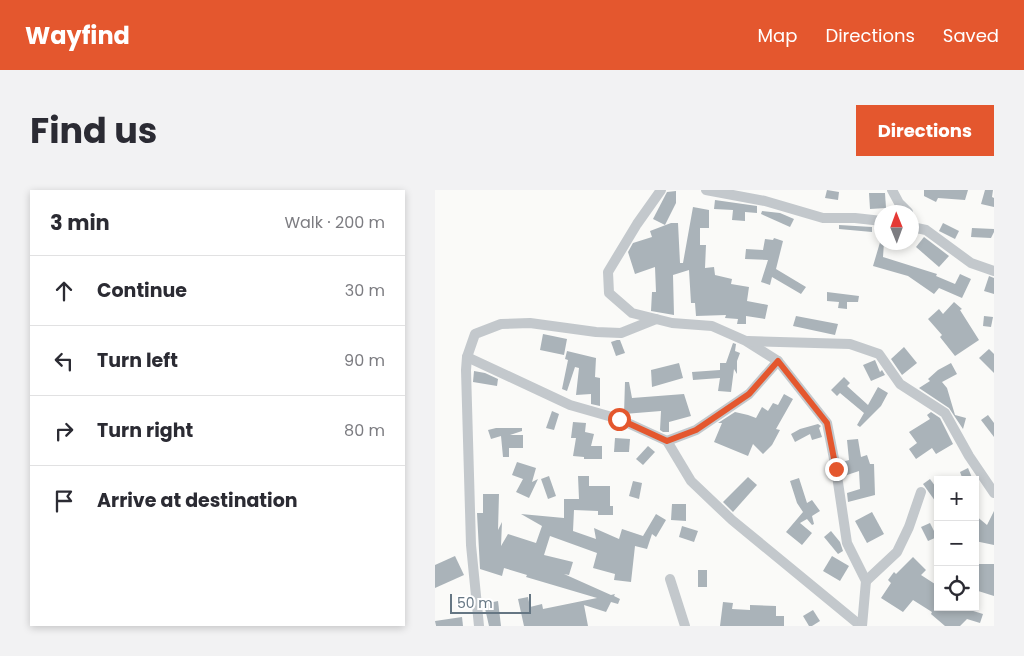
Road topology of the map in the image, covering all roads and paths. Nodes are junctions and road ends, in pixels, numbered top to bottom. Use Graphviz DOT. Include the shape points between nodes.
graph roads {
  1 [pos="661,190"];
  2 [pos="706,190"];
  3 [pos="892,190"];
  4 [pos="901,205"];
  5 [pos="874,220"];
  6 [pos="919,223"];
  7 [pos="919,229"];
  8 [pos="926,230"];
  9 [pos="994,271"];
  10 [pos="656,319"];
  11 [pos="746,341"];
  12 [pos="467,357"];
  13 [pos="778,361"];
  14 [pos="667,441"];
  15 [pos="921,492"];
  16 [pos="994,493"];
  17 [pos="670,579"];
  18 [pos="866,581"];
  19 [pos="479,626"];
  20 [pos="685,626"];
  21 [pos="862,626"];
  1 -- 10 [label="street" via="607,272 609,293 632,313"];
  2 -- 5 [label="street" via="765,201 823,218"];
  3 -- 4 [label="street"];
  6 -- 8 [label="street"];
  7 -- 8 [label="street"];
  8 -- 9 [label="street" via="971,263"];
  10 -- 11 [label="street" via="712,326"];
  10 -- 12 [label="street" via="621,333 530,323 501,324 475,334"];
  11 -- 13 [label="street"];
  11 -- 16 [label="street" via="849,344 879,354 900,384 945,413"];
  12 -- 14 [label="street" via="570,405 619,419"];
  12 -- 19 [label="street" via="471,545"];
  13 -- 14 [label="street" via="749,394 696,430"];
  13 -- 18 [label="street" via="827,423 847,543"];
  14 -- 21 [label="street" via="691,480 732,520"];
  15 -- 18 [label="street" via="897,552"];
  17 -- 20 [label="street"];
  18 -- 21 [label="street"];
}
